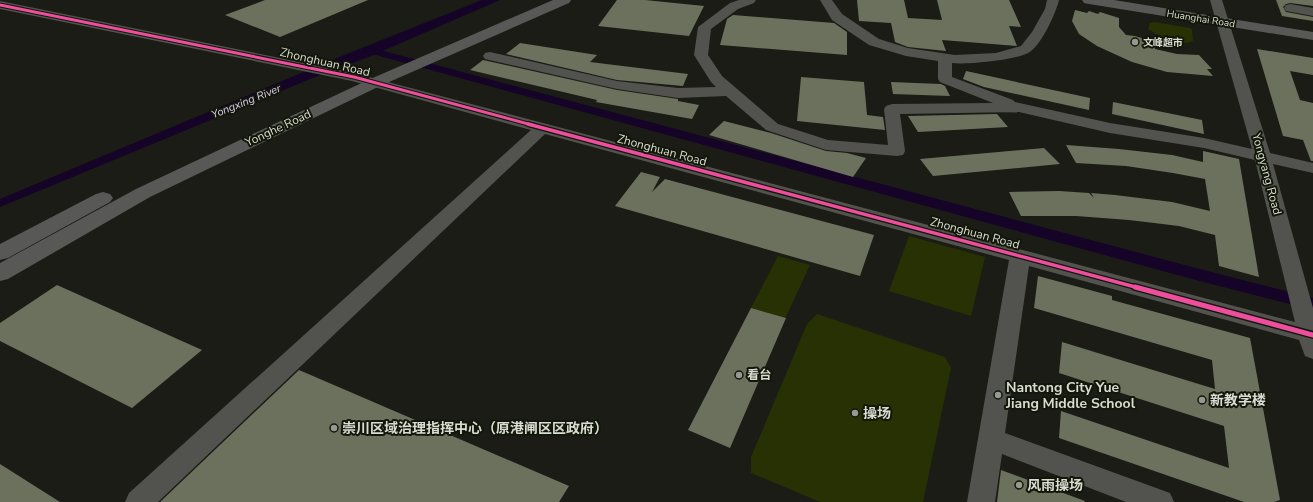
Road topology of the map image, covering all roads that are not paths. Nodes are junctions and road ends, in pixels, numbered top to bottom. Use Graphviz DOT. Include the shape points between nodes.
graph roads {
  1 [pos="540,0"];
  2 [pos="564,0"];
  3 [pos="750,0"];
  4 [pos="826,0"];
  5 [pos="1053,0"];
  6 [pos="1089,0"];
  7 [pos="1111,0"];
  8 [pos="1216,0"];
  9 [pos="0,5"];
  10 [pos="1290,8"];
  11 [pos="1313,12"];
  12 [pos="1223,20"];
  13 [pos="1313,32"];
  14 [pos="1313,36"];
  15 [pos="490,56"];
  16 [pos="945,58"];
  17 [pos="406,63"];
  18 [pos="354,77"];
  19 [pos="374,83"];
  20 [pos="728,91"];
  21 [pos="1019,107"];
  22 [pos="542,128"];
  23 [pos="1263,157"];
  24 [pos="1313,168"];
  25 [pos="0,253"];
  26 [pos="1020,255"];
  27 [pos="0,273"];
  28 [pos="1310,336"];
  29 [pos="991,439"];
  30 [pos="139,502"];
  31 [pos="981,502"];
  32 [pos="1160,502"];
  1 -- 17 [label="main road, Yonghe Road"];
  2 -- 17 [label="main road, Yonghe Road" via="424,61"];
  3 -- 20 [label="street" via="734,6 705,27 702,55 716,79"];
  4 -- 16 [label="street" via="837,17 874,42 906,52"];
  5 -- 16 [label="street" via="1038,33 1026,49 997,57"];
  6 -- 12 [label="main road, Huanghai Road"];
  7 -- 12 [label="main road, Huanghai Road"];
  8 -- 12 [label="street, Yongyang Road"];
  9 -- 18 [label="street, Zhonghuan Road"];
  10 -- 11 [label="street"];
  12 -- 13 [label="main road, Huanghai Road"];
  12 -- 14 [label="main road, Huanghai Road"];
  12 -- 23 [label="street, Yongyang Road"];
  15 -- 20 [label="street" via="617,85 678,93"];
  16 -- 21 [label="street" via="945,79"];
  17 -- 18 [label="main road, Yonghe Road" via="389,63"];
  17 -- 19 [label="main road, Yonghe Road"];
  18 -- 19 [label="street, Zhonghuan Road"];
  18 -- 25 [label="main road, Yonghe Road" via="172,163"];
  19 -- 22 [label="street, Zhonghuan Road"];
  19 -- 27 [label="main road, Yonghe Road" via="143,192"];
  20 -- 21 [label="street" via="772,127 826,144 897,151 892,109"];
  21 -- 23 [label="street" via="1110,128 1204,143"];
  22 -- 26 [label="street, Zhonghuan Road"];
  22 -- 30 [label="street"];
  23 -- 24 [label="street"];
  23 -- 28 [label="street, Yongyang Road"];
  26 -- 28 [label="street, Zhonghuan Road"];
  26 -- 29 [label="street"];
  29 -- 31 [label="street"];
  29 -- 32 [label="street"];
}
